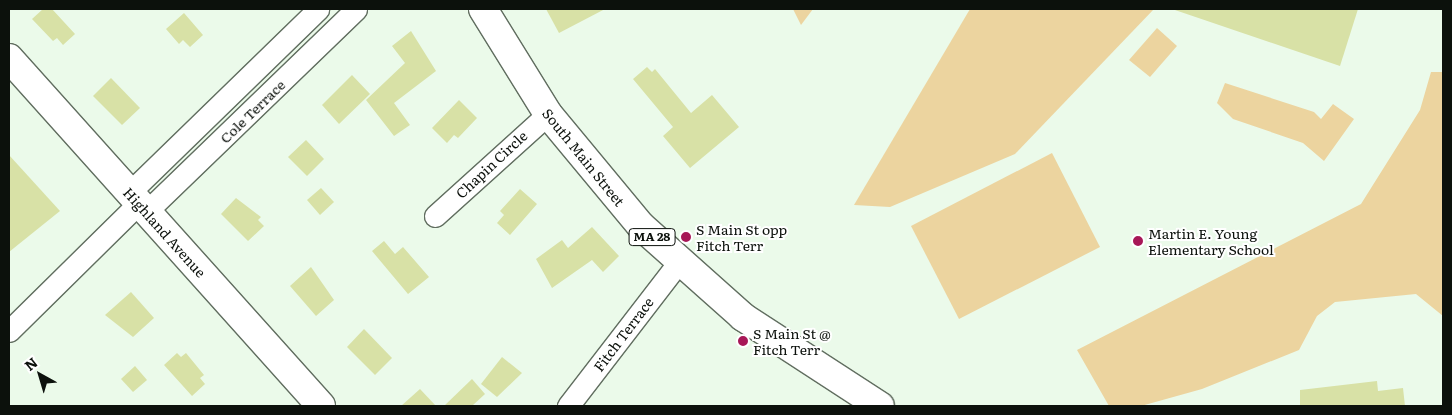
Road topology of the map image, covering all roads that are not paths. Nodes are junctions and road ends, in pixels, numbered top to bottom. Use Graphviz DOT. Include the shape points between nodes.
graph roads {
  1 [pos="318,9"];
  2 [pos="356,9"];
  3 [pos="483,9"];
  4 [pos="9,58"];
  5 [pos="548,114"];
  6 [pos="138,203"];
  7 [pos="436,216"];
  8 [pos="678,263"];
  9 [pos="9,331"];
  10 [pos="321,406"];
  11 [pos="568,406"];
  12 [pos="880,406"];
  1 -- 6 [label="street, Cole Terrace"];
  2 -- 6 [label="street, Cole Terrace"];
  3 -- 5 [label="main road, South Main Street / MA 28"];
  4 -- 6 [label="main road, Highland Avenue"];
  5 -- 7 [label="street, Chapin Circle"];
  5 -- 8 [label="main road, South Main Street / MA 28" via="615,197"];
  6 -- 9 [label="street, Cole Terrace"];
  6 -- 10 [label="main road, Highland Avenue"];
  8 -- 11 [label="street, Fitch Terrace"];
  8 -- 12 [label="main road, South Main Street / MA 28" via="778,343"];
}
